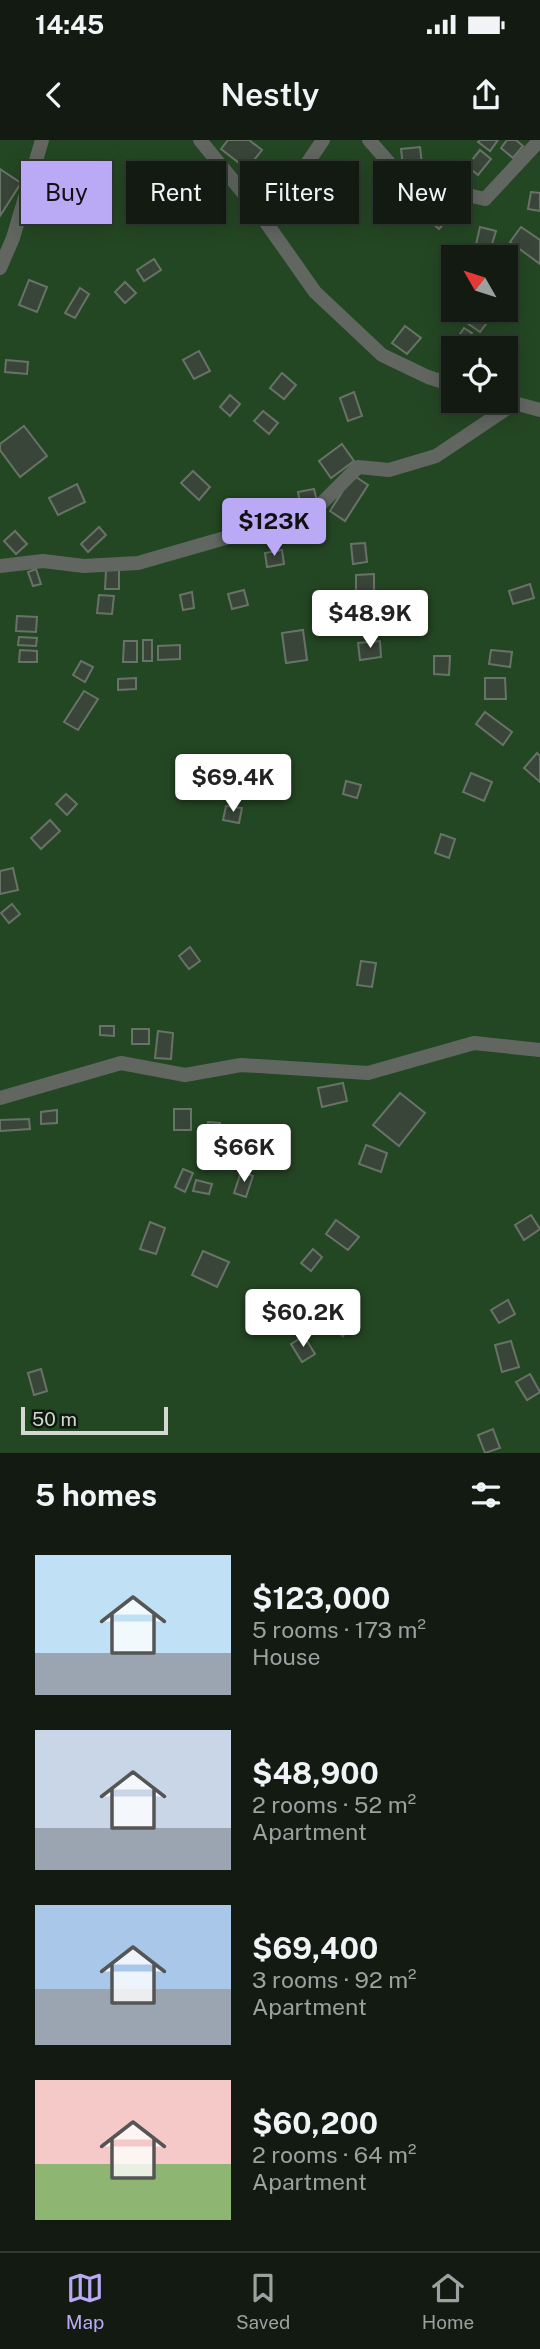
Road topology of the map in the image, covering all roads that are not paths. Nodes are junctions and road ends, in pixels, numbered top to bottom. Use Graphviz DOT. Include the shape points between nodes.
graph roads {
  1 [pos="42,140"];
  2 [pos="323,140"];
  3 [pos="369,140"];
  4 [pos="540,140"];
  5 [pos="210,144"];
  6 [pos="309,161"];
  7 [pos="240,186"];
  8 [pos="267,224"];
  9 [pos="0,268"];
  10 [pos="441,381"];
  11 [pos="518,404"];
  12 [pos="540,410"];
  13 [pos="495,413"];
  14 [pos="0,566"];
  15 [pos="540,1050"];
  16 [pos="0,1098"];
  1 -- 9 [label="street"];
  2 -- 6 [label="street"];
  3 -- 4 [label="street" via="405,181 485,200"];
  5 -- 7 [label="street"];
  8 -- 10 [label="street" via="315,292 383,355"];
  11 -- 12 [label="street"];
  13 -- 14 [label="street" via="436,456 389,470 358,467 312,513 292,520 138,563 84,566 43,561"];
  15 -- 16 [label="street" via="474,1043 368,1073 241,1065 185,1075 121,1063"];
}
